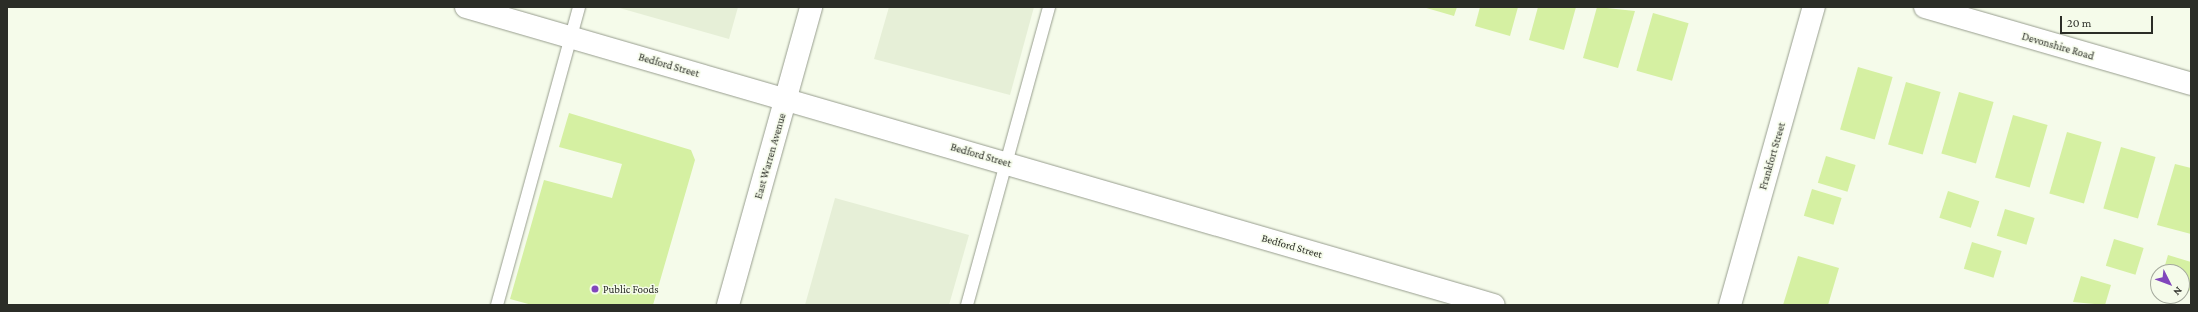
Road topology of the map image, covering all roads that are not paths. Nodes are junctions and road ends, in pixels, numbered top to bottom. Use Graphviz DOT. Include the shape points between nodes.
graph roads {
  1 [pos="466,7"];
  2 [pos="579,7"];
  3 [pos="811,7"];
  4 [pos="1049,7"];
  5 [pos="1814,7"];
  6 [pos="1925,7"];
  7 [pos="571,37"];
  8 [pos="2191,84"];
  9 [pos="786,99"];
  10 [pos="1006,163"];
  11 [pos="497,305"];
  12 [pos="728,305"];
  13 [pos="967,305"];
  14 [pos="1494,305"];
  15 [pos="1730,305"];
  1 -- 7 [label="street, Bedford Street"];
  2 -- 7 [label="lane"];
  3 -- 9 [label="street, East Warren Avenue"];
  4 -- 10 [label="lane"];
  5 -- 15 [label="street, Frankfort Street"];
  6 -- 8 [label="street, Devonshire Road"];
  7 -- 9 [label="street, Bedford Street"];
  7 -- 11 [label="lane"];
  9 -- 10 [label="street, Bedford Street"];
  9 -- 12 [label="street, East Warren Avenue"];
  10 -- 13 [label="lane"];
  10 -- 14 [label="street, Bedford Street"];
}
